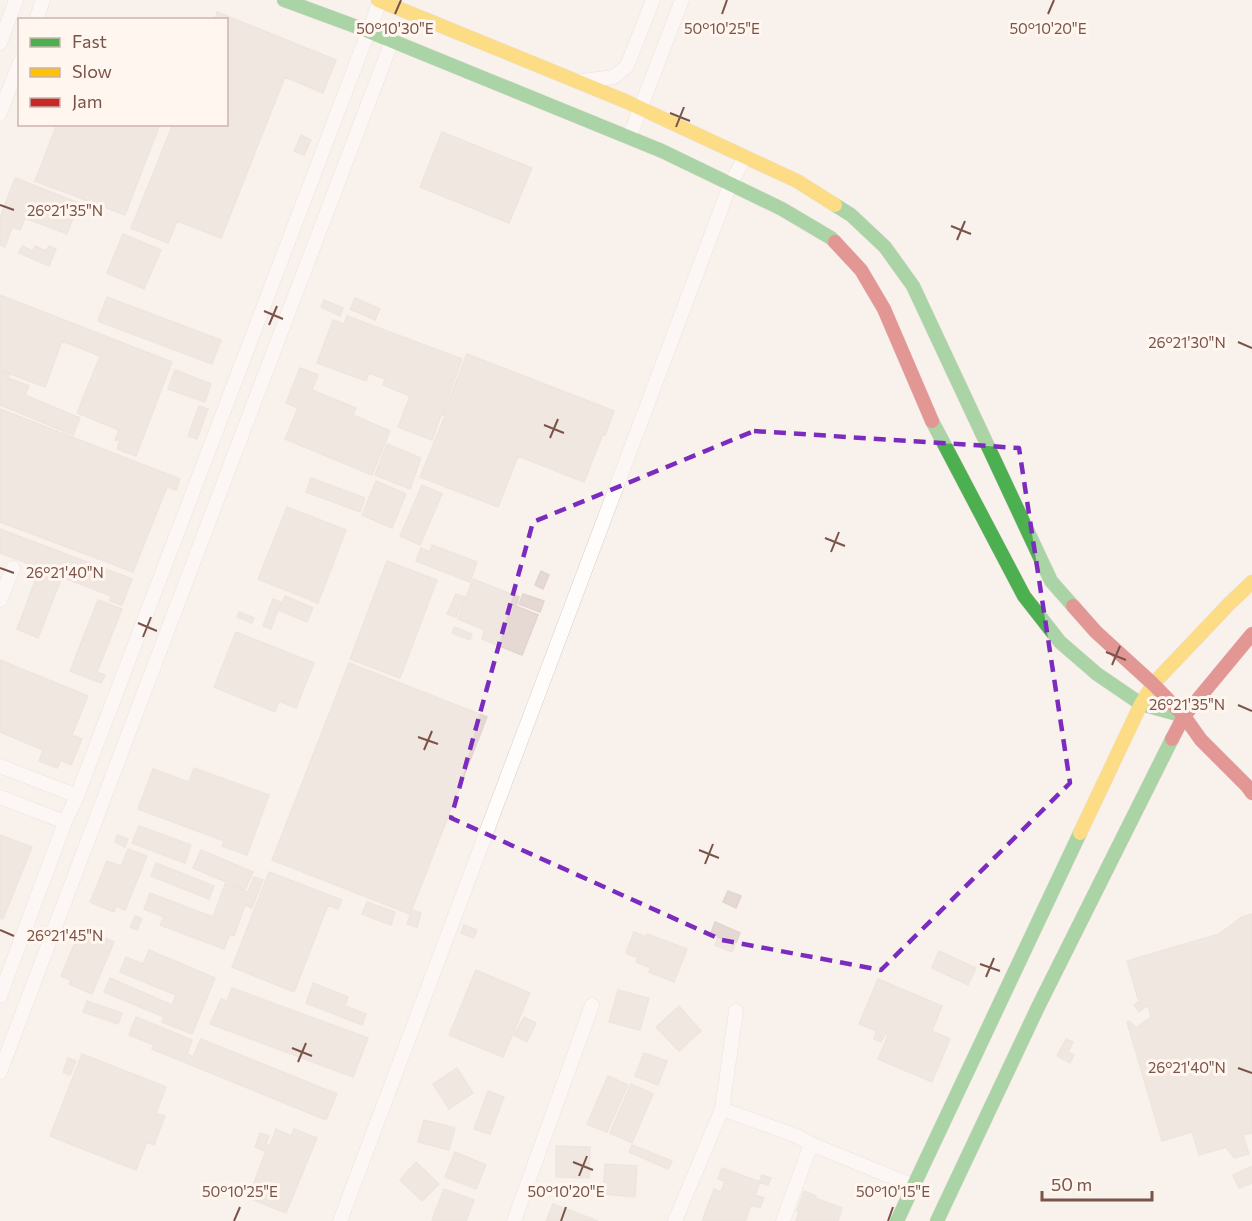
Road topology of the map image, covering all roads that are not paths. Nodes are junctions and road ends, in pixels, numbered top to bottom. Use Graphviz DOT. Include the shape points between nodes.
graph roads {
  1 [pos="16,0"];
  2 [pos="43,0"];
  3 [pos="284,0"];
  4 [pos="379,0"];
  5 [pos="653,0"];
  6 [pos="682,0"];
  7 [pos="37,18"];
  8 [pos="368,31"];
  9 [pos="392,41"];
  10 [pos="0,43"];
  11 [pos="18,67"];
  12 [pos="578,82"];
  13 [pos="640,108"];
  14 [pos="0,113"];
  15 [pos="629,138"];
  16 [pos="745,157"];
  17 [pos="729,185"];
  18 [pos="13,568"];
  19 [pos="1252,582"];
  20 [pos="0,600"];
  21 [pos="1252,634"];
  22 [pos="1153,684"];
  23 [pos="1141,704"];
  24 [pos="1184,716"];
  25 [pos="0,766"];
  26 [pos="1252,793"];
  27 [pos="77,796"];
  28 [pos="0,797"];
  29 [pos="65,822"];
  30 [pos="0,996"];
  31 [pos="592,1005"];
  32 [pos="736,1011"];
  33 [pos="0,1072"];
  34 [pos="722,1109"];
  35 [pos="811,1144"];
  36 [pos="914,1186"];
  37 [pos="340,1221"];
  38 [pos="514,1221"];
  39 [pos="675,1221"];
  40 [pos="783,1221"];
  41 [pos="897,1221"];
  42 [pos="937,1221"];
  1 -- 10 [label="street"];
  2 -- 7 [label="street"];
  3 -- 8 [label="street"];
  4 -- 8 [label="street"];
  4 -- 12 [label="street"];
  5 -- 12 [label="street" via="627,66 614,77"];
  6 -- 13 [label="street"];
  8 -- 9 [label="street"];
  8 -- 27 [label="street"];
  9 -- 15 [label="street"];
  9 -- 33 [label="street"];
  11 -- 14 [label="street"];
  12 -- 13 [label="street"];
  13 -- 15 [label="street"];
  13 -- 16 [label="street"];
  15 -- 17 [label="street"];
  16 -- 17 [label="street"];
  16 -- 22 [label="street" via="796,181 851,215 885,247 913,286 1051,580 1096,632"];
  17 -- 23 [label="street" via="782,209 831,238 861,270 884,309 937,432 1024,596 1060,642 1097,675"];
  17 -- 37 [label="street"];
  18 -- 20 [label="street"];
  19 -- 22 [label="street"];
  21 -- 24 [label="street"];
  22 -- 23 [label="street"];
  22 -- 24 [label="street"];
  23 -- 24 [label="street"];
  23 -- 36 [label="street"];
  24 -- 26 [label="street" via="1201,740"];
  24 -- 42 [label="street" via="1038,1007"];
  25 -- 27 [label="street"];
  27 -- 29 [label="street"];
  28 -- 29 [label="street"];
  29 -- 30 [label="street"];
  31 -- 38 [label="street"];
  32 -- 34 [label="street"];
  34 -- 35 [label="street"];
  34 -- 39 [label="street"];
  35 -- 36 [label="street"];
  35 -- 40 [label="street"];
  36 -- 41 [label="street"];
}
